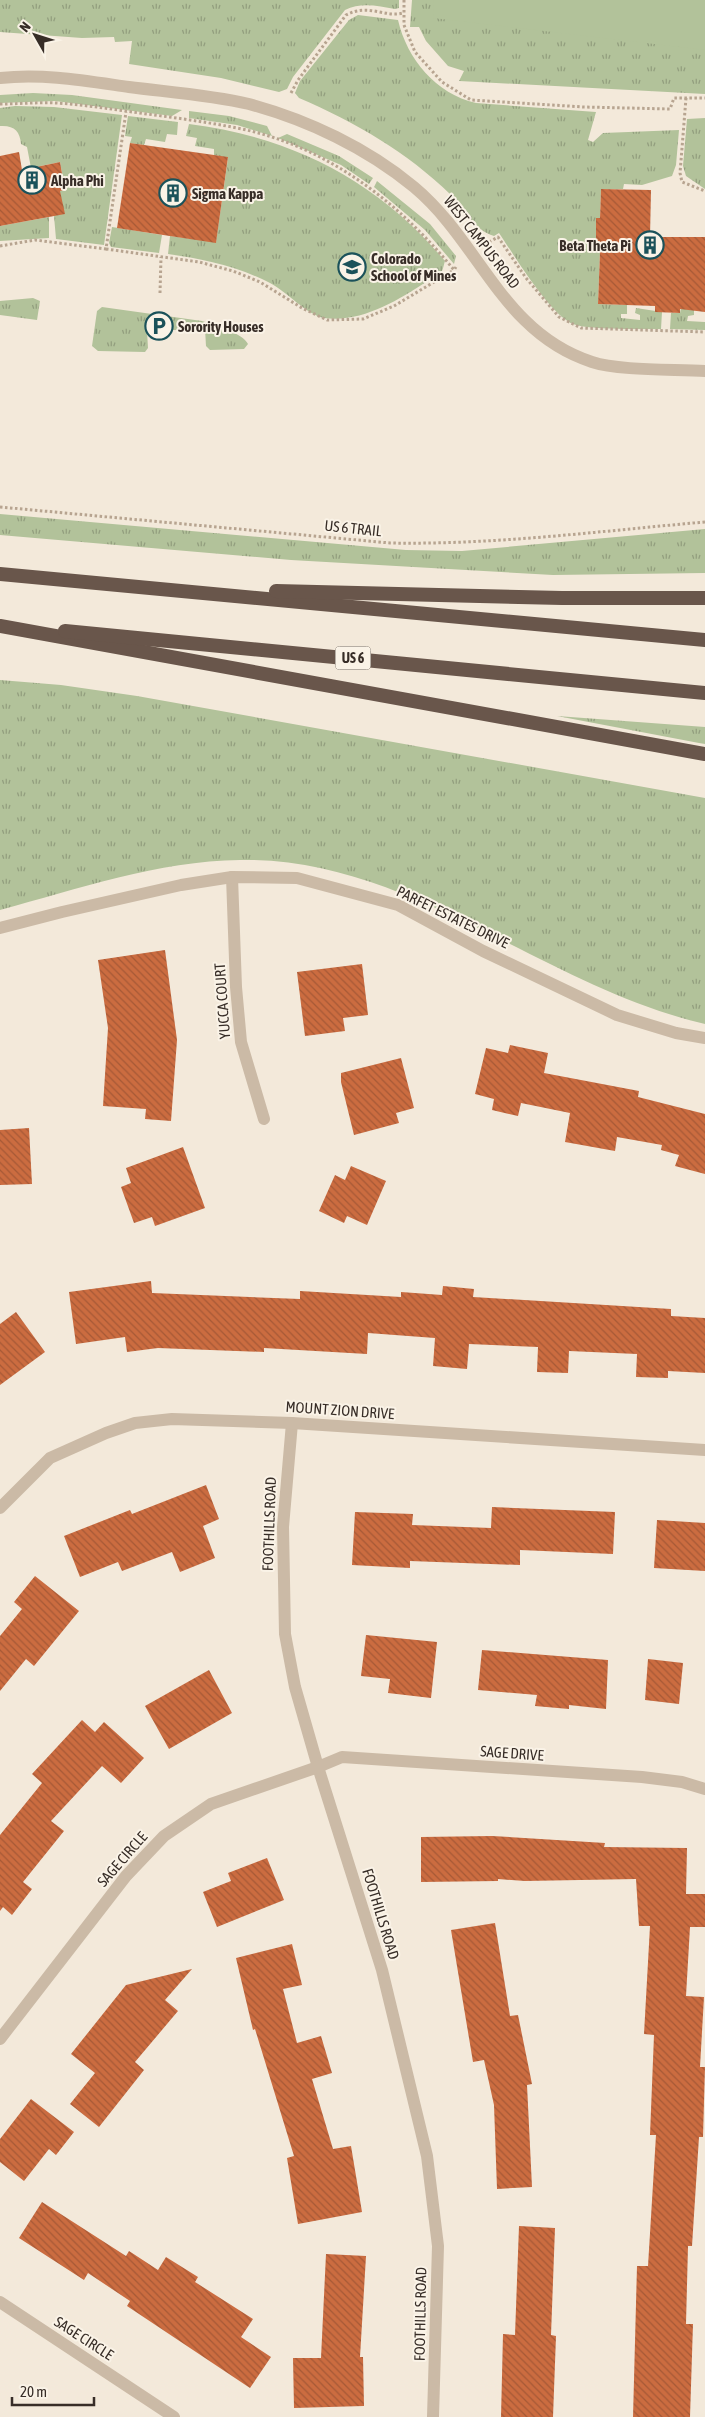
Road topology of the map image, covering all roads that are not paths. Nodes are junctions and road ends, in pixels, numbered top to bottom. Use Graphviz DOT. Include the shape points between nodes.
graph roads {
  1 [pos="0,78"];
  2 [pos="705,371"];
  3 [pos="0,574"];
  4 [pos="153,588"];
  5 [pos="705,598"];
  6 [pos="0,625"];
  7 [pos="705,640"];
  8 [pos="705,693"];
  9 [pos="705,754"];
  10 [pos="232,877"];
  11 [pos="0,928"];
  12 [pos="705,1038"];
  13 [pos="264,1119"];
  14 [pos="292,1423"];
  15 [pos="705,1450"];
  16 [pos="0,1508"];
  17 [pos="318,1767"];
  18 [pos="705,1789"];
  19 [pos="0,2039"];
  20 [pos="0,2302"];
  21 [pos="174,2417"];
  22 [pos="434,2417"];
  1 -- 2 [label="street, WEST CAMPUS ROAD" via="72,79 214,98 288,116 380,162 412,186 449,223 500,293 529,325 557,347 594,362"];
  3 -- 4 [label="highway"];
  4 -- 5 [label="highway" via="562,598"];
  4 -- 7 [label="highway"];
  6 -- 8 [label="highway, US 6"];
  6 -- 9 [label="highway"];
  10 -- 11 [label="street, PARFET ESTATES DRIVE" via="172,887"];
  10 -- 12 [label="street, PARFET ESTATES DRIVE" via="297,878 398,905 483,951 618,1015 676,1033"];
  10 -- 13 [label="street, YUCCA COURT" via="241,1042"];
  14 -- 15 [label="street, MOUNT ZION DRIVE"];
  14 -- 16 [label="street, MOUNT ZION DRIVE" via="172,1419 135,1423 50,1458"];
  14 -- 17 [label="street, FOOTHILLS ROAD" via="283,1527 285,1634 295,1686"];
  17 -- 18 [label="street, SAGE DRIVE" via="342,1757 642,1777 682,1782"];
  17 -- 19 [label="street, SAGE CIRCLE" via="211,1804 164,1836 126,1876"];
  17 -- 22 [label="street, FOOTHILLS ROAD" via="382,1970 427,2156 438,2246"];
  20 -- 21 [label="street, SAGE CIRCLE"];
}
